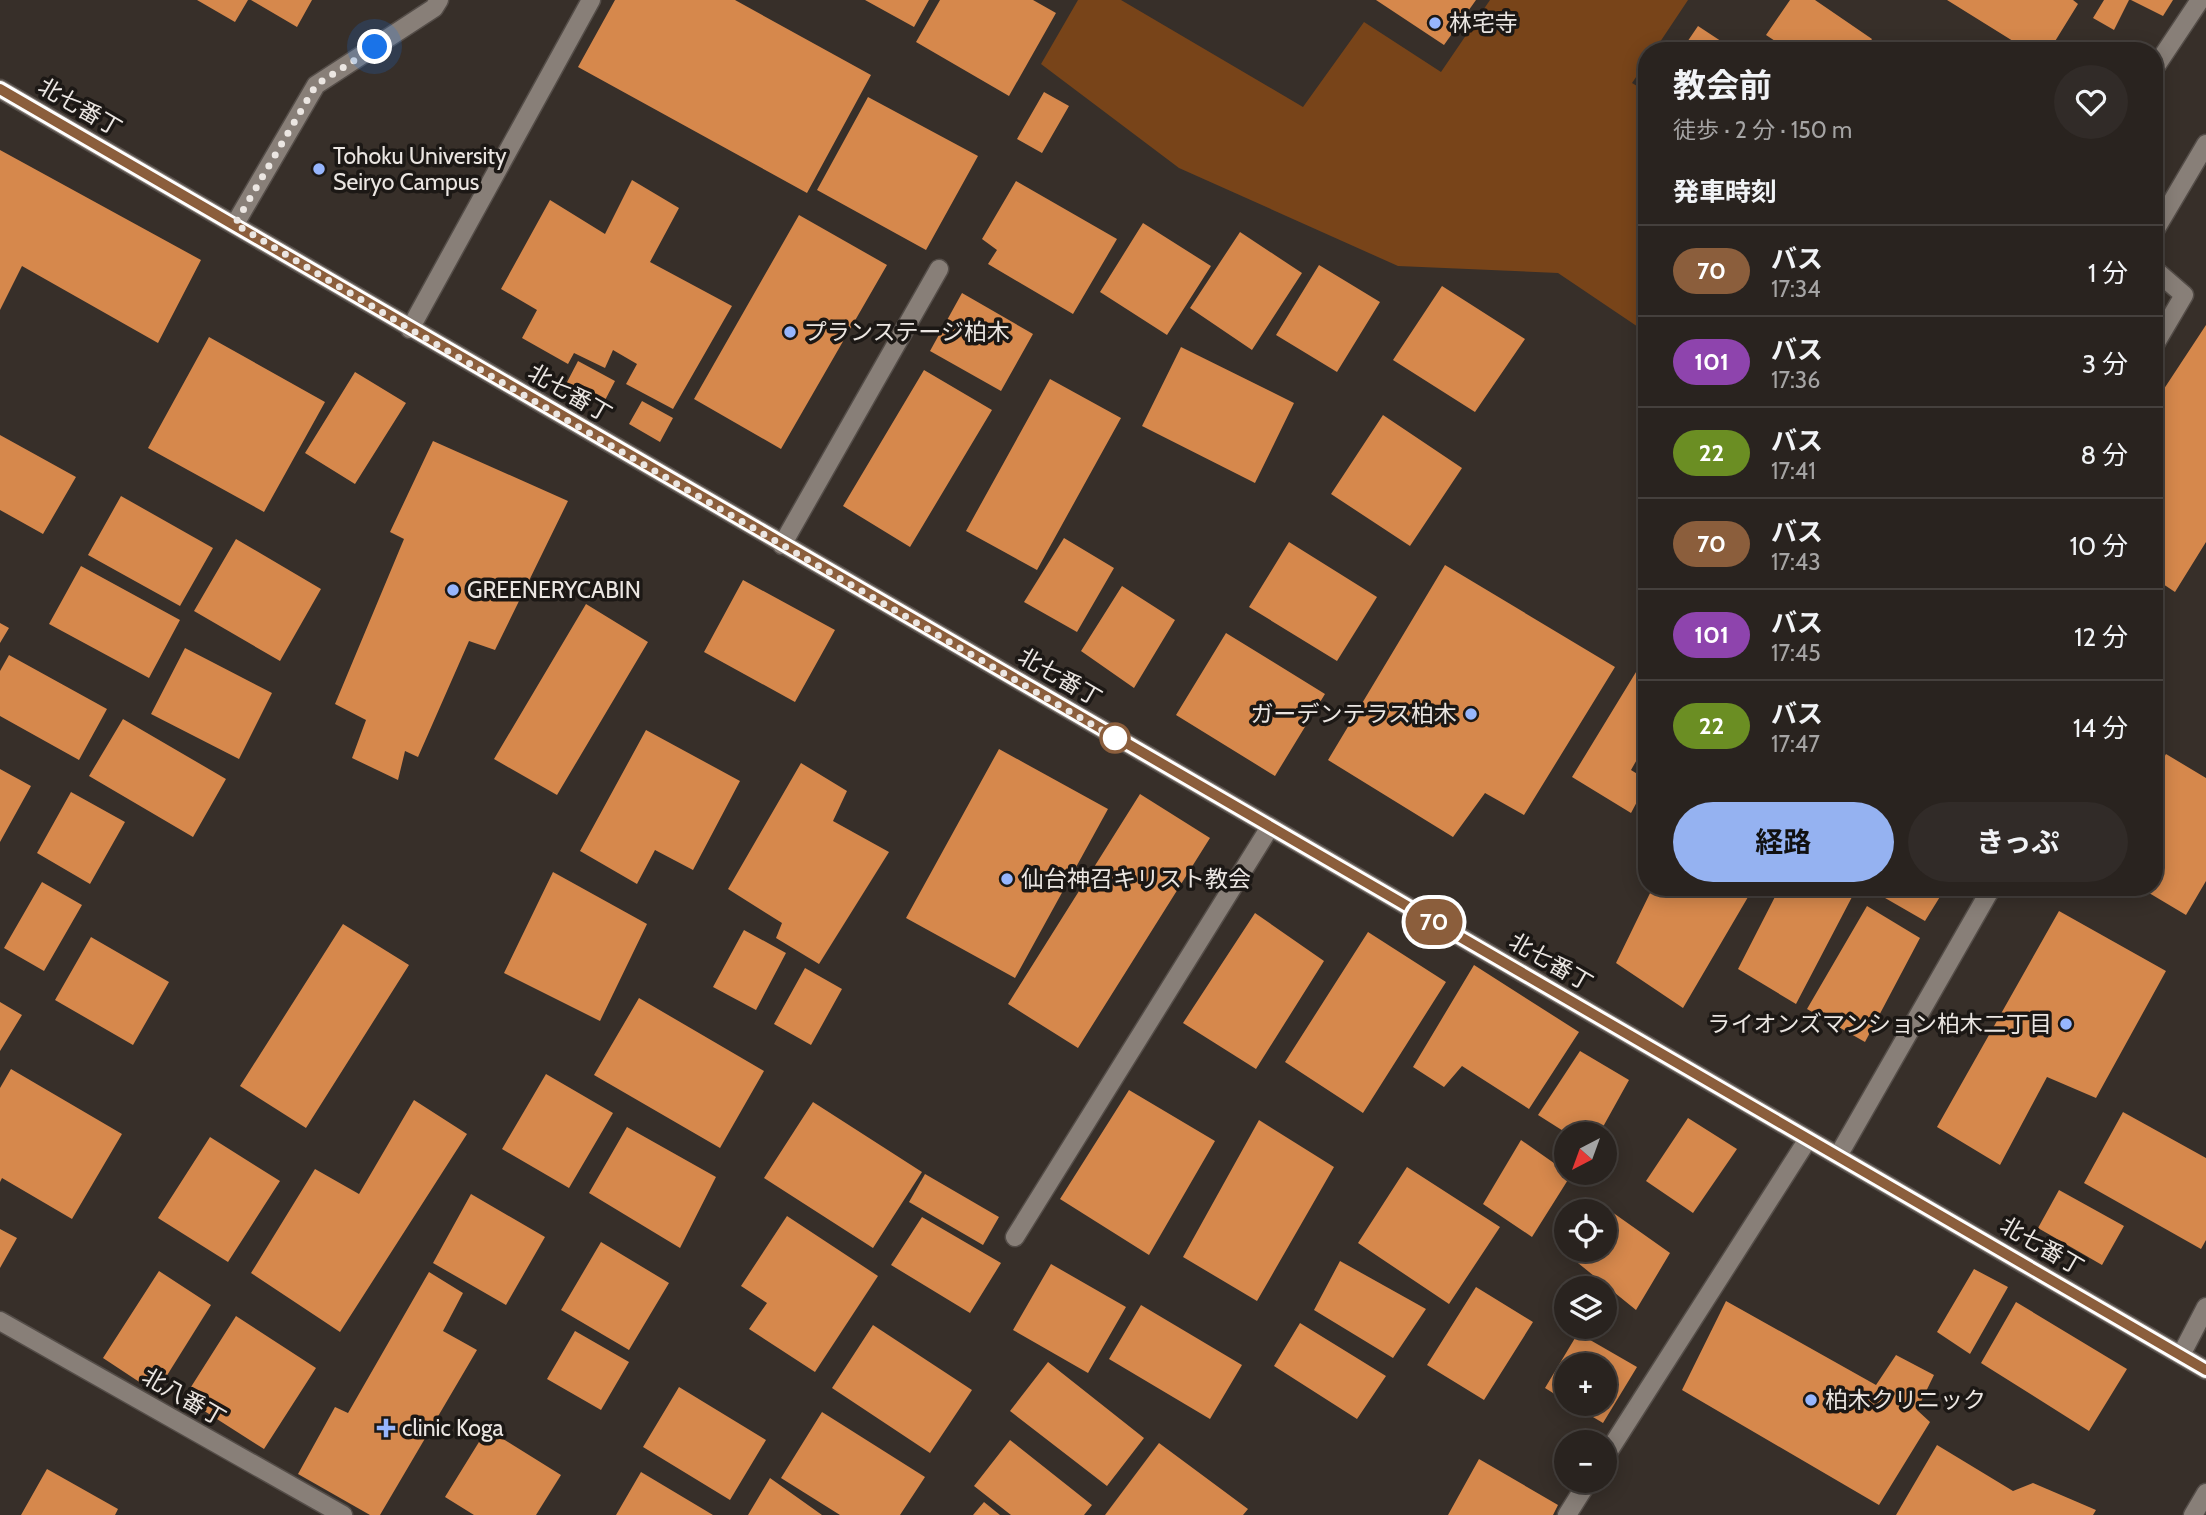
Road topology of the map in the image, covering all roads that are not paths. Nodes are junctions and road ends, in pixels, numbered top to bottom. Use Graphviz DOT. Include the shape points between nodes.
graph roads {
  1 [pos="439,0"];
  2 [pos="591,0"];
  3 [pos="2200,0"];
  4 [pos="2163,56"];
  5 [pos="0,89"];
  6 [pos="2206,144"];
  7 [pos="2163,217"];
  8 [pos="235,224"];
  9 [pos="939,269"];
  10 [pos="2163,277"];
  11 [pos="410,329"];
  12 [pos="2163,331"];
  13 [pos="782,545"];
  14 [pos="1270,827"];
  15 [pos="1987,896"];
  16 [pos="1808,1139"];
  17 [pos="1838,1156"];
  18 [pos="1015,1237"];
  19 [pos="2206,1307"];
  20 [pos="0,1321"];
  21 [pos="2181,1355"];
  22 [pos="2206,1370"];
  23 [pos="1617,1438"];
  24 [pos="1581,1493"];
  25 [pos="2206,1493"];
  26 [pos="343,1515"];
  27 [pos="1567,1515"];
  28 [pos="2193,1515"];
  1 -- 8 [label="street" via="434,8 316,85"];
  2 -- 11 [label="street"];
  3 -- 4 [label="street"];
  5 -- 8 [label="street, 北七番丁"];
  6 -- 7 [label="street"];
  8 -- 11 [label="street, 北七番丁"];
  9 -- 13 [label="street"];
  10 -- 12 [label="street" via="2184,295"];
  11 -- 13 [label="street, 北七番丁"];
  13 -- 14 [label="street, 北七番丁"];
  14 -- 16 [label="street, 北七番丁"];
  14 -- 18 [label="street"];
  15 -- 17 [label="street"];
  16 -- 17 [label="street, 北七番丁"];
  16 -- 23 [label="street"];
  17 -- 21 [label="street, 北七番丁"];
  19 -- 21 [label="street"];
  20 -- 26 [label="street, 北八番丁"];
  21 -- 22 [label="street, 北七番丁"];
  24 -- 27 [label="street"];
  25 -- 28 [label="street"];
}
